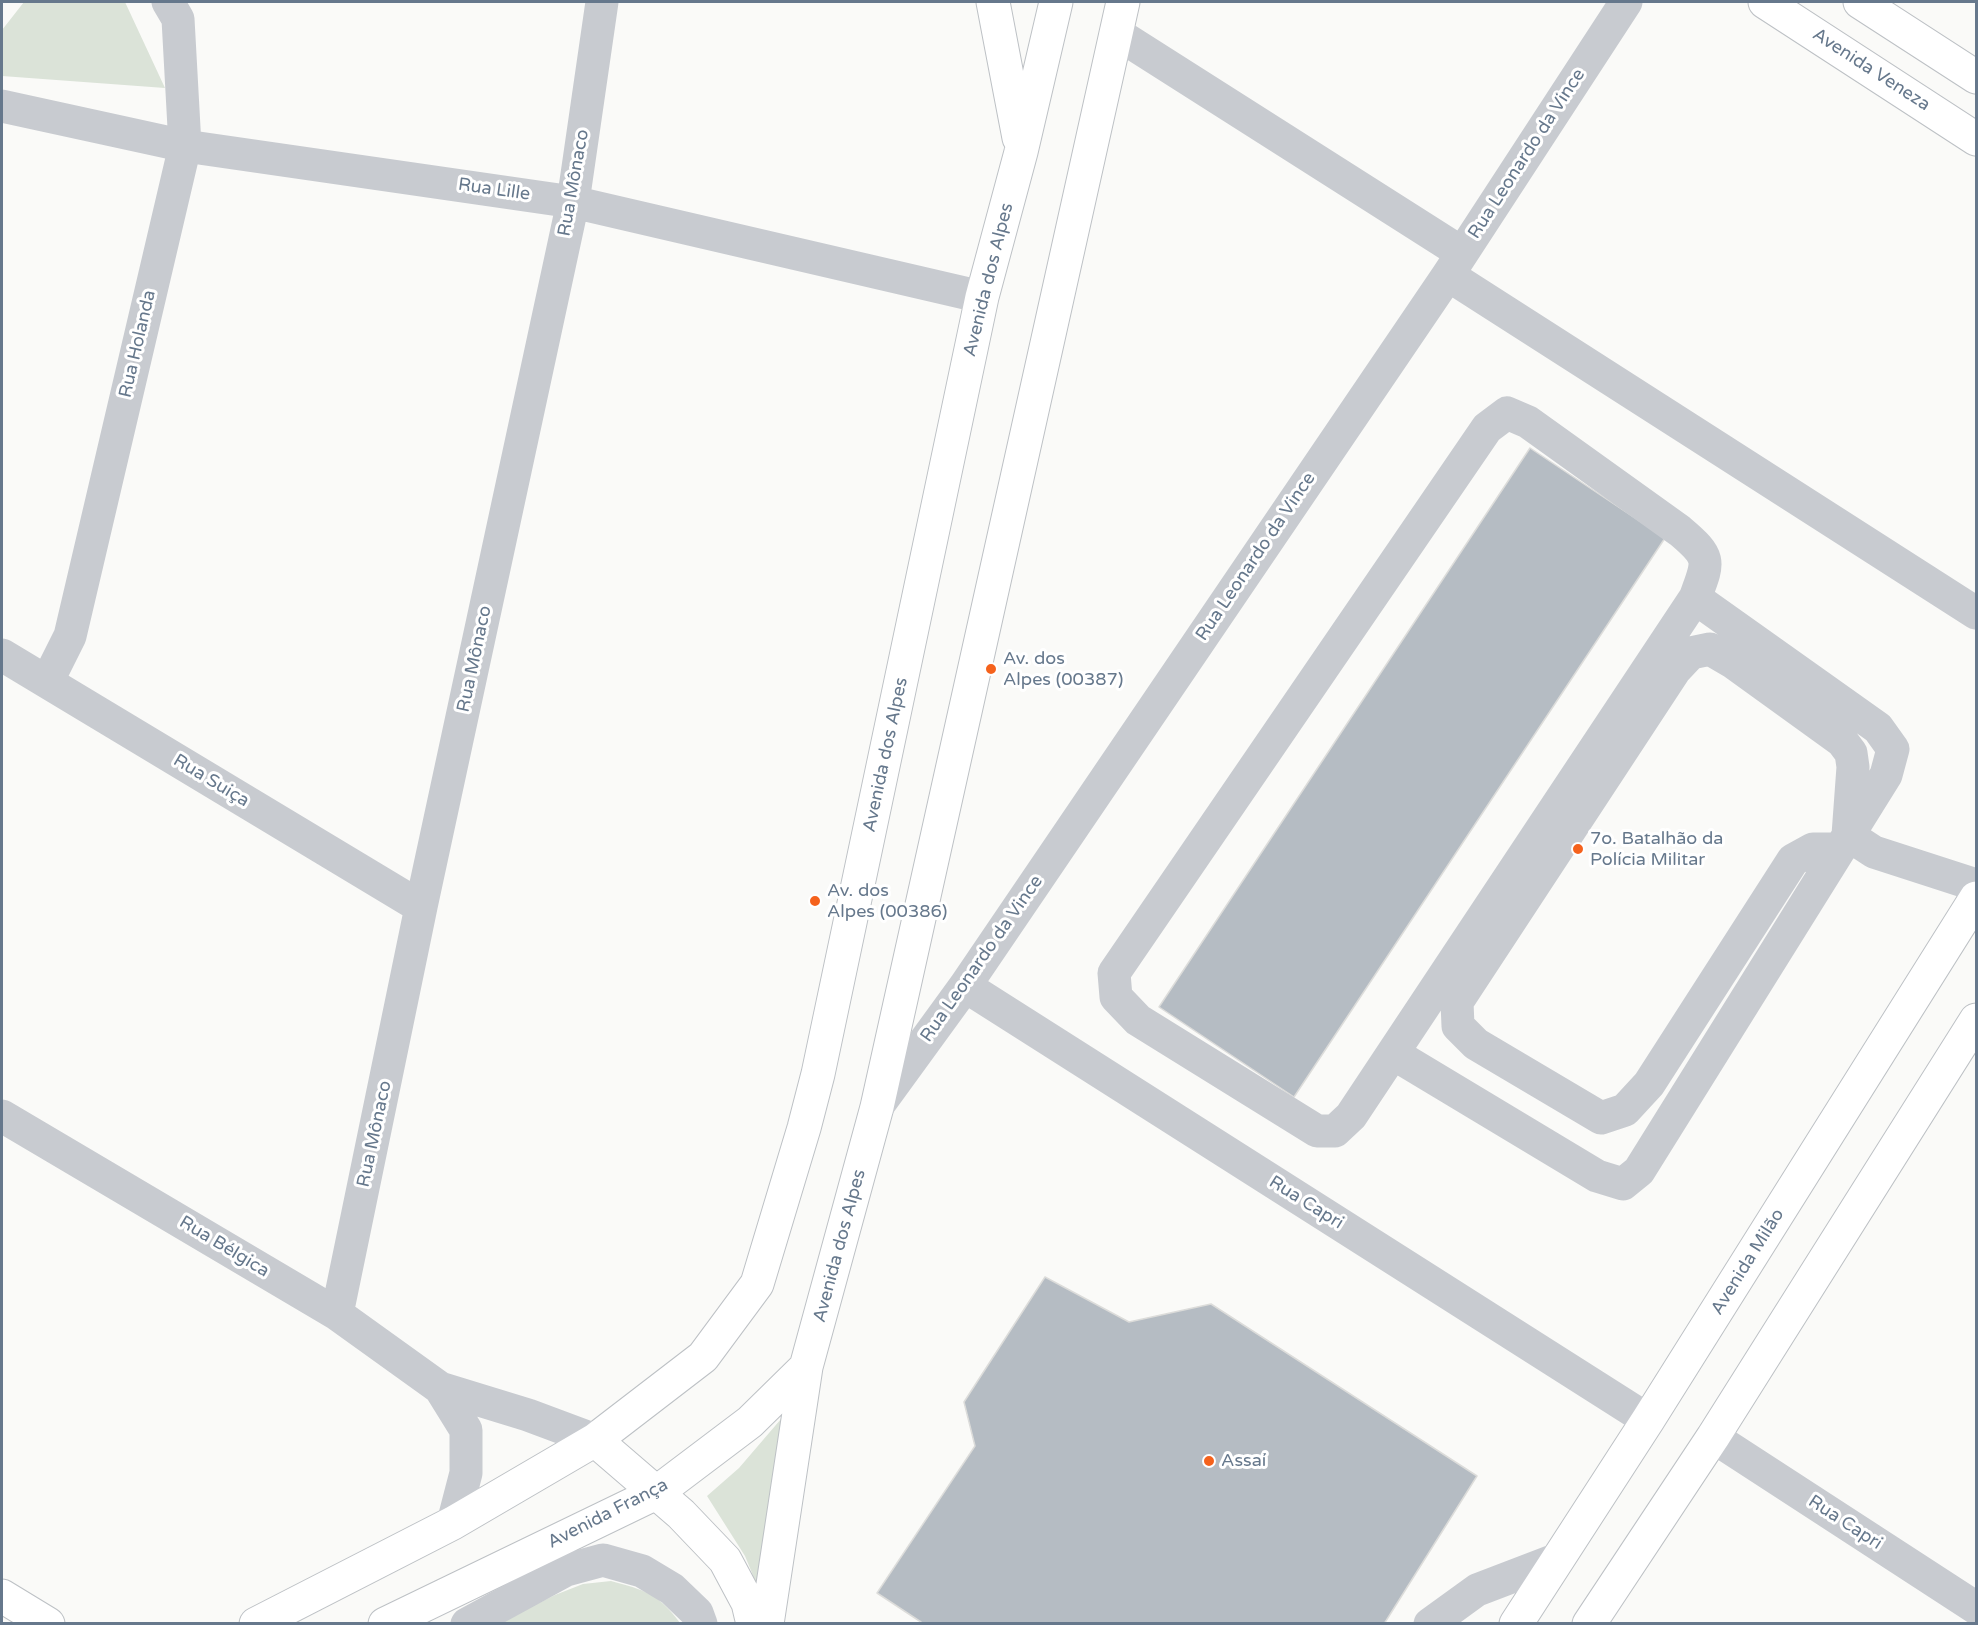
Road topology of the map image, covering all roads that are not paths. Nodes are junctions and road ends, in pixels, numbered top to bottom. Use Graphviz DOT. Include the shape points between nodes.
graph roads {
  1 [pos="168,2"];
  2 [pos="602,2"];
  3 [pos="993,2"];
  4 [pos="1056,2"];
  5 [pos="1123,2"];
  6 [pos="1626,2"];
  7 [pos="1765,2"];
  8 [pos="1860,2"];
  9 [pos="1116,33"];
  10 [pos="1977,77"];
  11 [pos="2,106"];
  12 [pos="1977,139"];
  13 [pos="185,146"];
  14 [pos="1021,152"];
  15 [pos="573,201"];
  16 [pos="1455,264"];
  17 [pos="982,297"];
  18 [pos="1695,598"];
  19 [pos="1977,613"];
  20 [pos="2,655"];
  21 [pos="47,682"];
  22 [pos="1844,842"];
  23 [pos="1977,885"];
  24 [pos="1977,898"];
  25 [pos="422,907"];
  26 [pos="965,986"];
  27 [pos="1977,1020"];
  28 [pos="1394,1054"];
  29 [pos="877,1107"];
  30 [pos="2,1116"];
  31 [pos="338,1314"];
  32 [pos="806,1367"];
  33 [pos="440,1388"];
  34 [pos="1648,1420"];
  35 [pos="1713,1437"];
  36 [pos="595,1440"];
  37 [pos="656,1493"];
  38 [pos="453,1523"];
  39 [pos="1558,1559"];
  40 [pos="2,1596"];
  41 [pos="1977,1608"];
  42 [pos="48,1623"];
  43 [pos="256,1623"];
  44 [pos="385,1623"];
  45 [pos="467,1623"];
  46 [pos="702,1623"];
  47 [pos="753,1623"];
  48 [pos="767,1623"];
  49 [pos="1430,1623"];
  50 [pos="1516,1623"];
  51 [pos="1589,1623"];
  1 -- 13 [label="street, Rua Holanda" via="178,19"];
  2 -- 15 [label="street, Rua Mônaco"];
  3 -- 14 [label="main road"];
  4 -- 14 [label="main road, Avenida dos Alpes"];
  5 -- 9 [label="main road, Avenida dos Alpes"];
  6 -- 16 [label="street, Rua Leonardo da Vince"];
  7 -- 12 [label="main road, Avenida Veneza"];
  8 -- 10 [label="main road"];
  9 -- 16 [label="street"];
  9 -- 29 [label="main road, Avenida dos Alpes"];
  11 -- 13 [label="street, Rua Lille"];
  13 -- 15 [label="street, Rua Lille"];
  13 -- 21 [label="street, Rua Holanda" via="70,636"];
  14 -- 17 [label="main road, Avenida dos Alpes"];
  15 -- 17 [label="street, Rua Lille"];
  15 -- 25 [label="street, Rua Mônaco"];
  16 -- 19 [label="street"];
  16 -- 26 [label="street, Rua Leonardo da Vince"];
  17 -- 36 [label="main road, Avenida dos Alpes" via="818,1074 757,1284 703,1357"];
  18 -- 22 [label="street" via="1878,728 1893,749 1886,775"];
  18 -- 28 [label="street"];
  18 -- 28 [label="street" via="1706,569 1701,549 1528,422 1507,413 1487,428 1114,973 1116,998 1138,1020 1317,1131 1335,1131 1351,1116"];
  20 -- 21 [label="street, Rua Suiça"];
  21 -- 25 [label="street, Rua Suiça"];
  22 -- 22 [label="street" via="1853,767 1851,753 1842,741 1734,663 1710,650 1691,653 1675,670 1457,1002 1458,1026 1476,1044 1601,1118 1625,1110 1649,1084 1793,860 1814,849"];
  22 -- 23 [label="street"];
  22 -- 28 [label="street" via="1639,1171 1623,1184 1597,1176"];
  24 -- 34 [label="main road, Avenida Milão"];
  25 -- 31 [label="street, Rua Mônaco"];
  26 -- 29 [label="street, Rua Leonardo da Vince"];
  26 -- 34 [label="street, Rua Capri"];
  27 -- 35 [label="main road"];
  29 -- 32 [label="main road, Avenida dos Alpes"];
  30 -- 31 [label="street, Rua Bélgica"];
  31 -- 33 [label="street, Rua Bélgica"];
  32 -- 37 [label="main road, Avenida França" via="750,1422"];
  32 -- 48 [label="main road, Avenida dos Alpes"];
  33 -- 36 [label="street, Rua Bélgica"];
  33 -- 38 [label="street, Rua Bélgica" via="466,1430 466,1473"];
  34 -- 39 [label="main road, Avenida Milão"];
  35 -- 41 [label="street, Rua Capri"];
  35 -- 51 [label="main road"];
  36 -- 37 [label="main road"];
  36 -- 38 [label="main road"];
  37 -- 44 [label="main road, Avenida França"];
  37 -- 47 [label="main road" via="724,1560 748,1603"];
  38 -- 43 [label="main road"];
  39 -- 49 [label="street" via="1477,1590"];
  39 -- 50 [label="main road, Avenida Milão"];
  40 -- 42 [label="main road"];
  45 -- 46 [label="street" via="566,1570 603,1560 642,1571 672,1589"];
}
